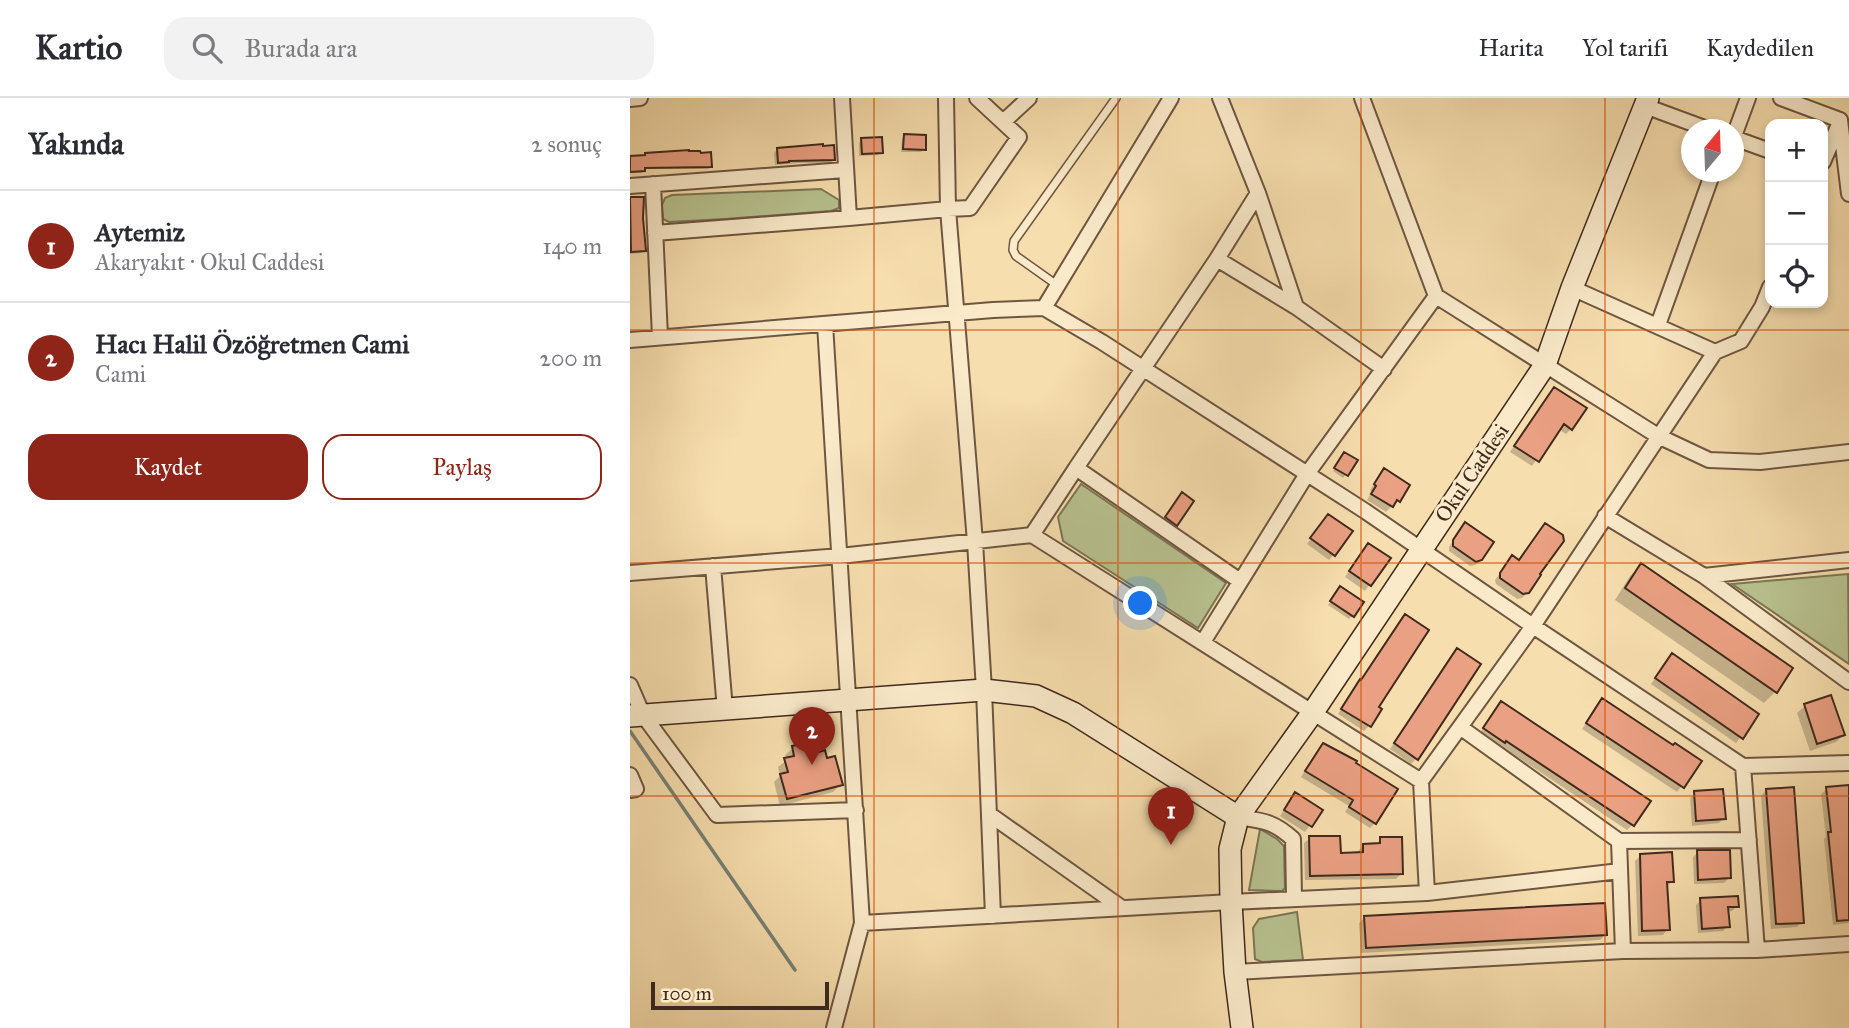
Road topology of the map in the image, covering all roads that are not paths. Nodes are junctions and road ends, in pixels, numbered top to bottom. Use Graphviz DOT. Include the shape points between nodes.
graph roads {
  1 [pos="640,98"];
  2 [pos="842,98"];
  3 [pos="946,98"];
  4 [pos="976,98"];
  5 [pos="1029,98"];
  6 [pos="1116,98"];
  7 [pos="1171,98"];
  8 [pos="1220,98"];
  9 [pos="1362,98"];
  10 [pos="1748,98"];
  11 [pos="1781,98"];
  12 [pos="630,99"];
  13 [pos="1647,102"];
  14 [pos="1845,118"];
  15 [pos="1685,119"];
  16 [pos="1740,119"];
  17 [pos="1003,122"];
  18 [pos="1744,141"];
  19 [pos="1765,150"];
  20 [pos="1828,152"];
  21 [pos="845,170"];
  22 [pos="1709,182"];
  23 [pos="653,184"];
  24 [pos="630,186"];
  25 [pos="1258,193"];
  26 [pos="1849,194"];
  27 [pos="948,209"];
  28 [pos="849,218"];
  29 [pos="655,233"];
  30 [pos="1217,259"];
  31 [pos="1058,286"];
  32 [pos="1572,288"];
  33 [pos="1436,296"];
  34 [pos="1765,299"];
  35 [pos="1296,307"];
  36 [pos="1044,308"];
  37 [pos="955,313"];
  38 [pos="825,324"];
  39 [pos="1658,325"];
  40 [pos="660,337"];
  41 [pos="630,340"];
  42 [pos="1715,352"];
  43 [pos="1545,365"];
  44 [pos="1144,368"];
  45 [pos="1384,369"];
  46 [pos="1658,436"];
  47 [pos="1849,452"];
  48 [pos="1076,468"];
  49 [pos="1307,474"];
  50 [pos="1605,516"];
  51 [pos="1032,535"];
  52 [pos="975,542"];
  53 [pos="1421,550"];
  54 [pos="840,556"];
  55 [pos="1849,560"];
  56 [pos="713,566"];
  57 [pos="630,573"];
  58 [pos="1704,576"];
  59 [pos="1240,581"];
  60 [pos="1533,626"];
  61 [pos="1203,642"];
  62 [pos="1849,682"];
  63 [pos="630,685"];
  64 [pos="984,690"];
  65 [pos="849,701"];
  66 [pos="725,710"];
  67 [pos="1313,712"];
  68 [pos="635,716"];
  69 [pos="1460,727"];
  70 [pos="1849,762"];
  71 [pos="1743,766"];
  72 [pos="630,775"];
  73 [pos="1421,781"];
  74 [pos="630,790"];
  75 [pos="856,810"];
  76 [pos="989,814"];
  77 [pos="1238,817"];
  78 [pos="1749,840"];
  79 [pos="1619,841"];
  80 [pos="1619,871"];
  81 [pos="1427,893"];
  82 [pos="1293,899"];
  83 [pos="1231,902"];
  84 [pos="1122,908"];
  85 [pos="993,916"];
  86 [pos="862,923"];
  87 [pos="1849,944"];
  88 [pos="1757,950"];
  89 [pos="1623,951"];
  90 [pos="1235,972"];
  91 [pos="834,1028"];
  92 [pos="1242,1028"];
  1 -- 12 [label="street"];
  2 -- 21 [label="street"];
  3 -- 27 [label="street"];
  4 -- 17 [label="street"];
  5 -- 17 [label="street"];
  6 -- 31 [label="lane" via="1014,241 1016,256"];
  7 -- 31 [label="street"];
  8 -- 25 [label="street"];
  9 -- 33 [label="street"];
  10 -- 16 [label="street"];
  11 -- 14 [label="street"];
  13 -- 15 [label="street"];
  13 -- 32 [label="street, Okul Caddesi"];
  14 -- 20 [label="street"];
  14 -- 26 [label="street"];
  17 -- 27 [label="street" via="1019,137 970,208"];
  18 -- 19 [label="street"];
  21 -- 23 [label="street"];
  21 -- 28 [label="street"];
  22 -- 39 [label="street"];
  23 -- 24 [label="street"];
  23 -- 29 [label="street"];
  25 -- 30 [label="street"];
  25 -- 35 [label="street"];
  27 -- 28 [label="street"];
  27 -- 37 [label="street"];
  28 -- 29 [label="street"];
  29 -- 40 [label="street"];
  30 -- 35 [label="street"];
  30 -- 44 [label="street"];
  31 -- 36 [label="street"];
  32 -- 39 [label="street"];
  32 -- 43 [label="street, Okul Caddesi"];
  33 -- 43 [label="street"];
  33 -- 45 [label="street"];
  34 -- 42 [label="street" via="1741,341"];
  35 -- 45 [label="street"];
  36 -- 37 [label="street"];
  36 -- 44 [label="street"];
  37 -- 38 [label="street"];
  37 -- 52 [label="street"];
  38 -- 40 [label="street"];
  38 -- 54 [label="street"];
  39 -- 42 [label="street"];
  40 -- 41 [label="street"];
  42 -- 46 [label="street"];
  43 -- 46 [label="street"];
  43 -- 53 [label="street, Okul Caddesi"];
  44 -- 48 [label="street"];
  44 -- 49 [label="street"];
  45 -- 49 [label="street"];
  46 -- 47 [label="street" via="1709,460 1760,462"];
  46 -- 50 [label="street"];
  48 -- 51 [label="street"];
  48 -- 59 [label="street"];
  49 -- 53 [label="street"];
  49 -- 59 [label="street"];
  50 -- 58 [label="street"];
  50 -- 60 [label="street"];
  51 -- 52 [label="street"];
  51 -- 61 [label="street"];
  52 -- 54 [label="street"];
  52 -- 64 [label="street"];
  53 -- 60 [label="street"];
  53 -- 67 [label="street, Okul Caddesi"];
  54 -- 56 [label="street"];
  54 -- 65 [label="street"];
  55 -- 58 [label="street"];
  56 -- 57 [label="street"];
  56 -- 66 [label="street"];
  58 -- 62 [label="street"];
  59 -- 61 [label="street"];
  60 -- 69 [label="street"];
  60 -- 71 [label="street"];
  61 -- 67 [label="street"];
  63 -- 68 [label="street"];
  64 -- 65 [label="street"];
  64 -- 76 [label="street"];
  64 -- 77 [label="street" via="1036,696 1073,713"];
  65 -- 66 [label="street"];
  65 -- 75 [label="street"];
  66 -- 68 [label="street"];
  67 -- 73 [label="street"];
  67 -- 77 [label="street, Okul Caddesi"];
  68 -- 75 [label="street" via="717,815"];
  69 -- 73 [label="street"];
  69 -- 79 [label="street"];
  70 -- 71 [label="street"];
  71 -- 78 [label="street"];
  72 -- 74 [label="street" via="636,789"];
  73 -- 81 [label="street"];
  75 -- 86 [label="street"];
  76 -- 84 [label="street"];
  76 -- 85 [label="street"];
  77 -- 82 [label="street" via="1271,823 1293,839"];
  77 -- 83 [label="street" via="1230,849"];
  78 -- 79 [label="street"];
  78 -- 88 [label="street"];
  79 -- 80 [label="street"];
  80 -- 81 [label="street"];
  80 -- 89 [label="street"];
  81 -- 82 [label="street"];
  82 -- 83 [label="street"];
  83 -- 84 [label="street"];
  83 -- 90 [label="street"];
  84 -- 85 [label="street"];
  85 -- 86 [label="street"];
  86 -- 91 [label="street"];
  87 -- 88 [label="street"];
  88 -- 89 [label="street"];
  89 -- 90 [label="street"];
  90 -- 92 [label="street"];
}
